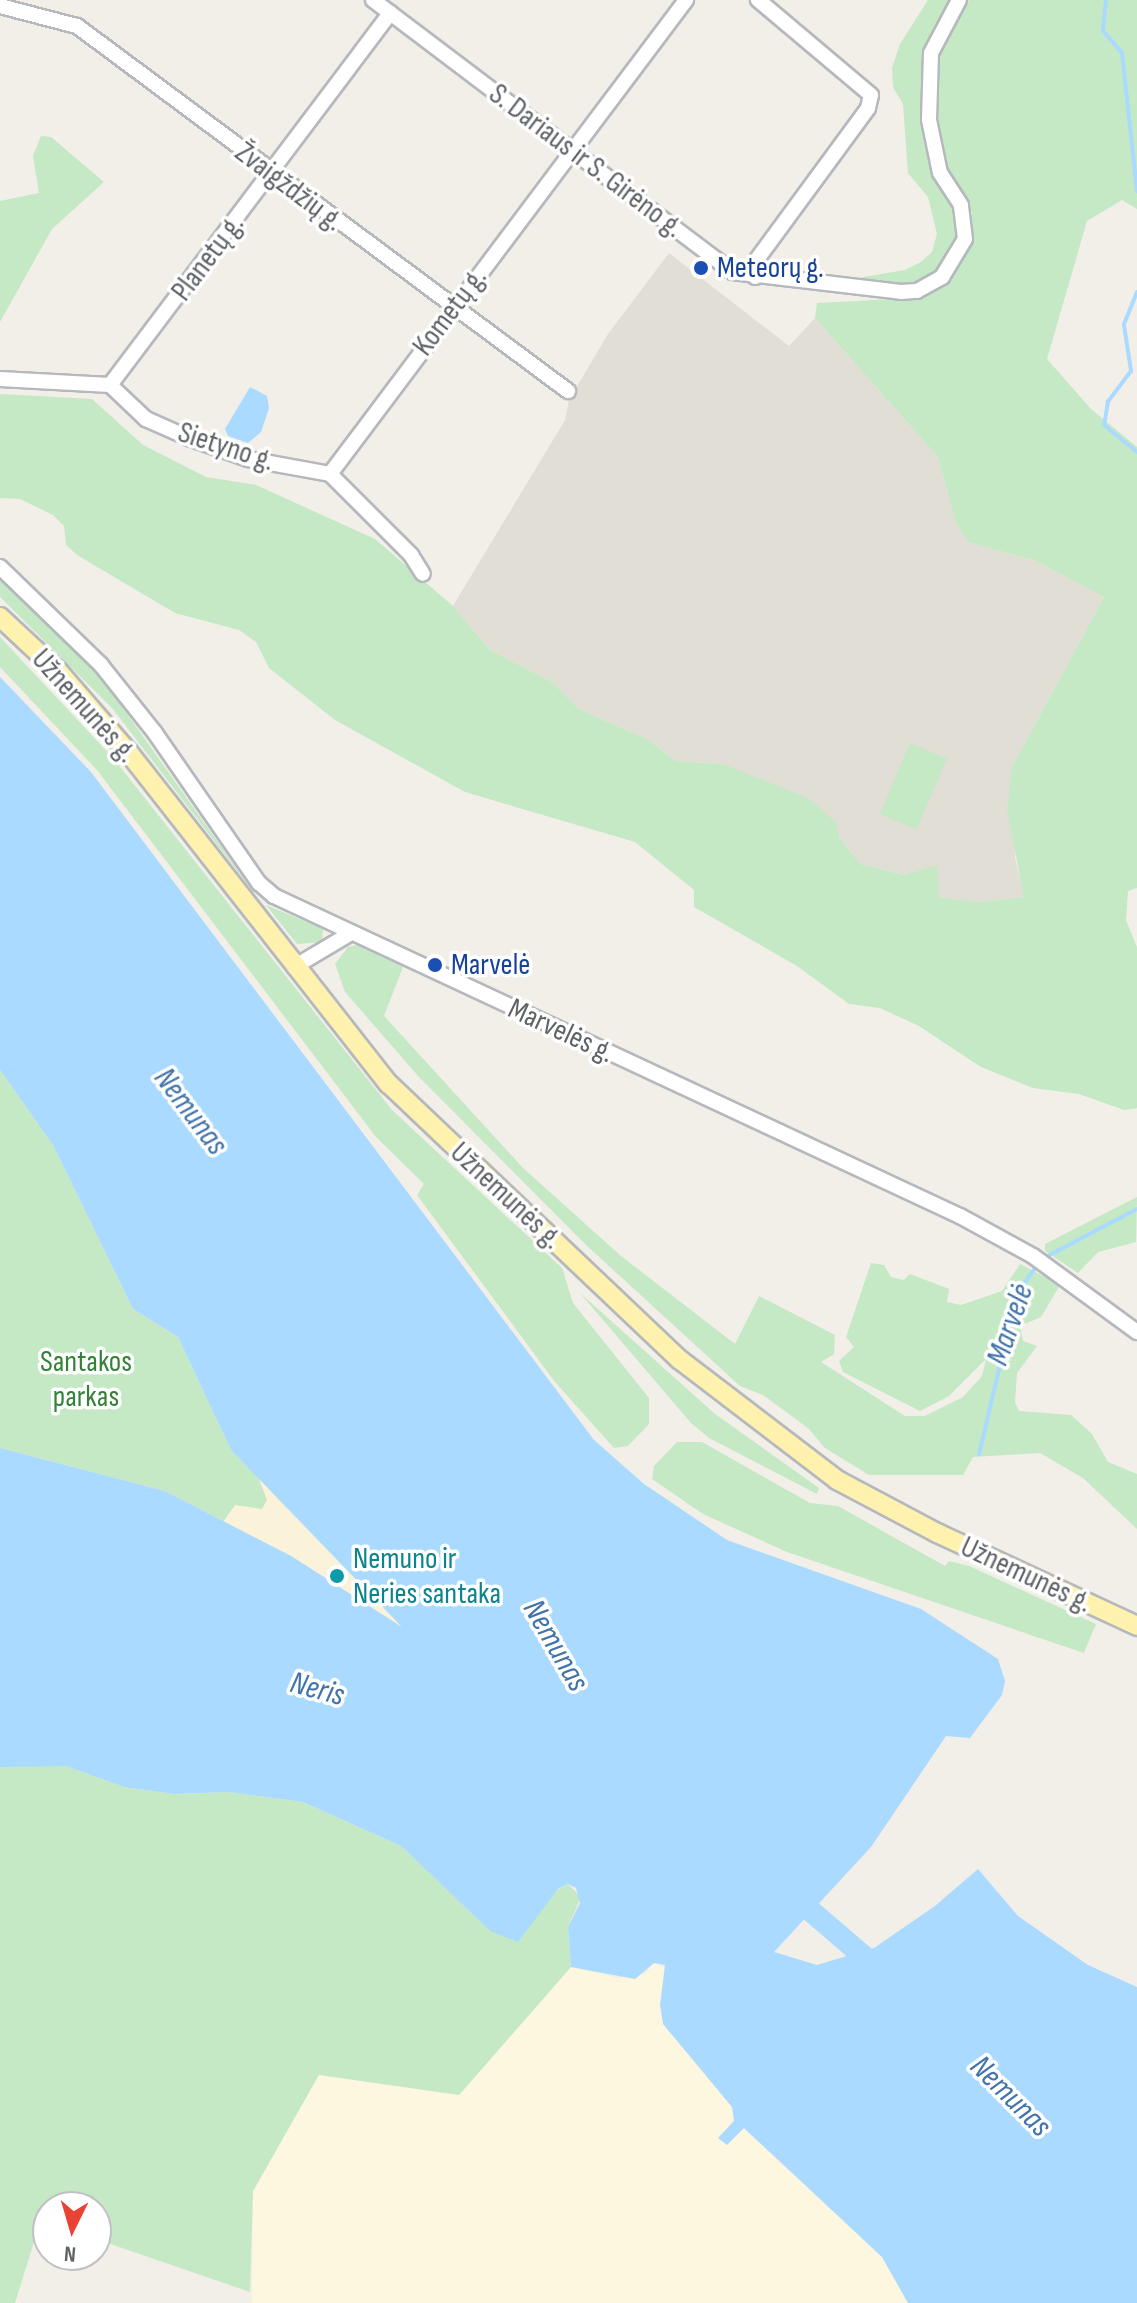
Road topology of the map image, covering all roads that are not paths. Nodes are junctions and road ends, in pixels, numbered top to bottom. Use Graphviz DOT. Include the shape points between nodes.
graph roads {
  1 [pos="373,0"];
  2 [pos="686,0"];
  3 [pos="758,0"];
  4 [pos="959,0"];
  5 [pos="0,6"];
  6 [pos="390,13"];
  7 [pos="572,151"];
  8 [pos="271,174"];
  9 [pos="755,277"];
  10 [pos="452,309"];
  11 [pos="0,379"];
  12 [pos="110,385"];
  13 [pos="568,391"];
  14 [pos="330,474"];
  15 [pos="0,567"];
  16 [pos="423,574"];
  17 [pos="0,617"];
  18 [pos="348,935"];
  19 [pos="294,967"];
  20 [pos="1137,1332"];
  21 [pos="1137,1626"];
  1 -- 6 [label="street, S. Dariaus ir S. Girėno g."];
  2 -- 7 [label="street, Kometų g."];
  3 -- 9 [label="street" via="870,89 868,108 758,258"];
  4 -- 9 [label="street, S. Dariaus ir S. Girėno g." via="936,36 929,94 940,173 965,222 965,239 953,266 929,287 901,292 795,277"];
  5 -- 8 [label="street, Žvaigždžių g." via="77,26"];
  6 -- 7 [label="street, S. Dariaus ir S. Girėno g."];
  6 -- 8 [label="street, Planetų g."];
  7 -- 9 [label="street, S. Dariaus ir S. Girėno g." via="719,264"];
  7 -- 10 [label="street, Kometų g."];
  8 -- 10 [label="street, Žvaigždžių g."];
  8 -- 12 [label="street, Planetų g."];
  10 -- 13 [label="street, Žvaigždžių g."];
  10 -- 14 [label="street, Kometų g."];
  11 -- 12 [label="street"];
  12 -- 14 [label="street, Sietyno g." via="146,419 191,439 248,459"];
  14 -- 16 [label="street" via="411,555"];
  15 -- 18 [label="street, Marvelės g." via="101,665 259,883"];
  17 -- 19 [label="main road, Užnemunės g." via="58,671 129,753"];
  18 -- 19 [label="street"];
  18 -- 20 [label="street, Marvelės g." via="960,1216 1050,1267"];
  19 -- 21 [label="main road, Užnemunės g." via="389,1084 458,1153 679,1359 772,1435 837,1480 906,1518"];
}
